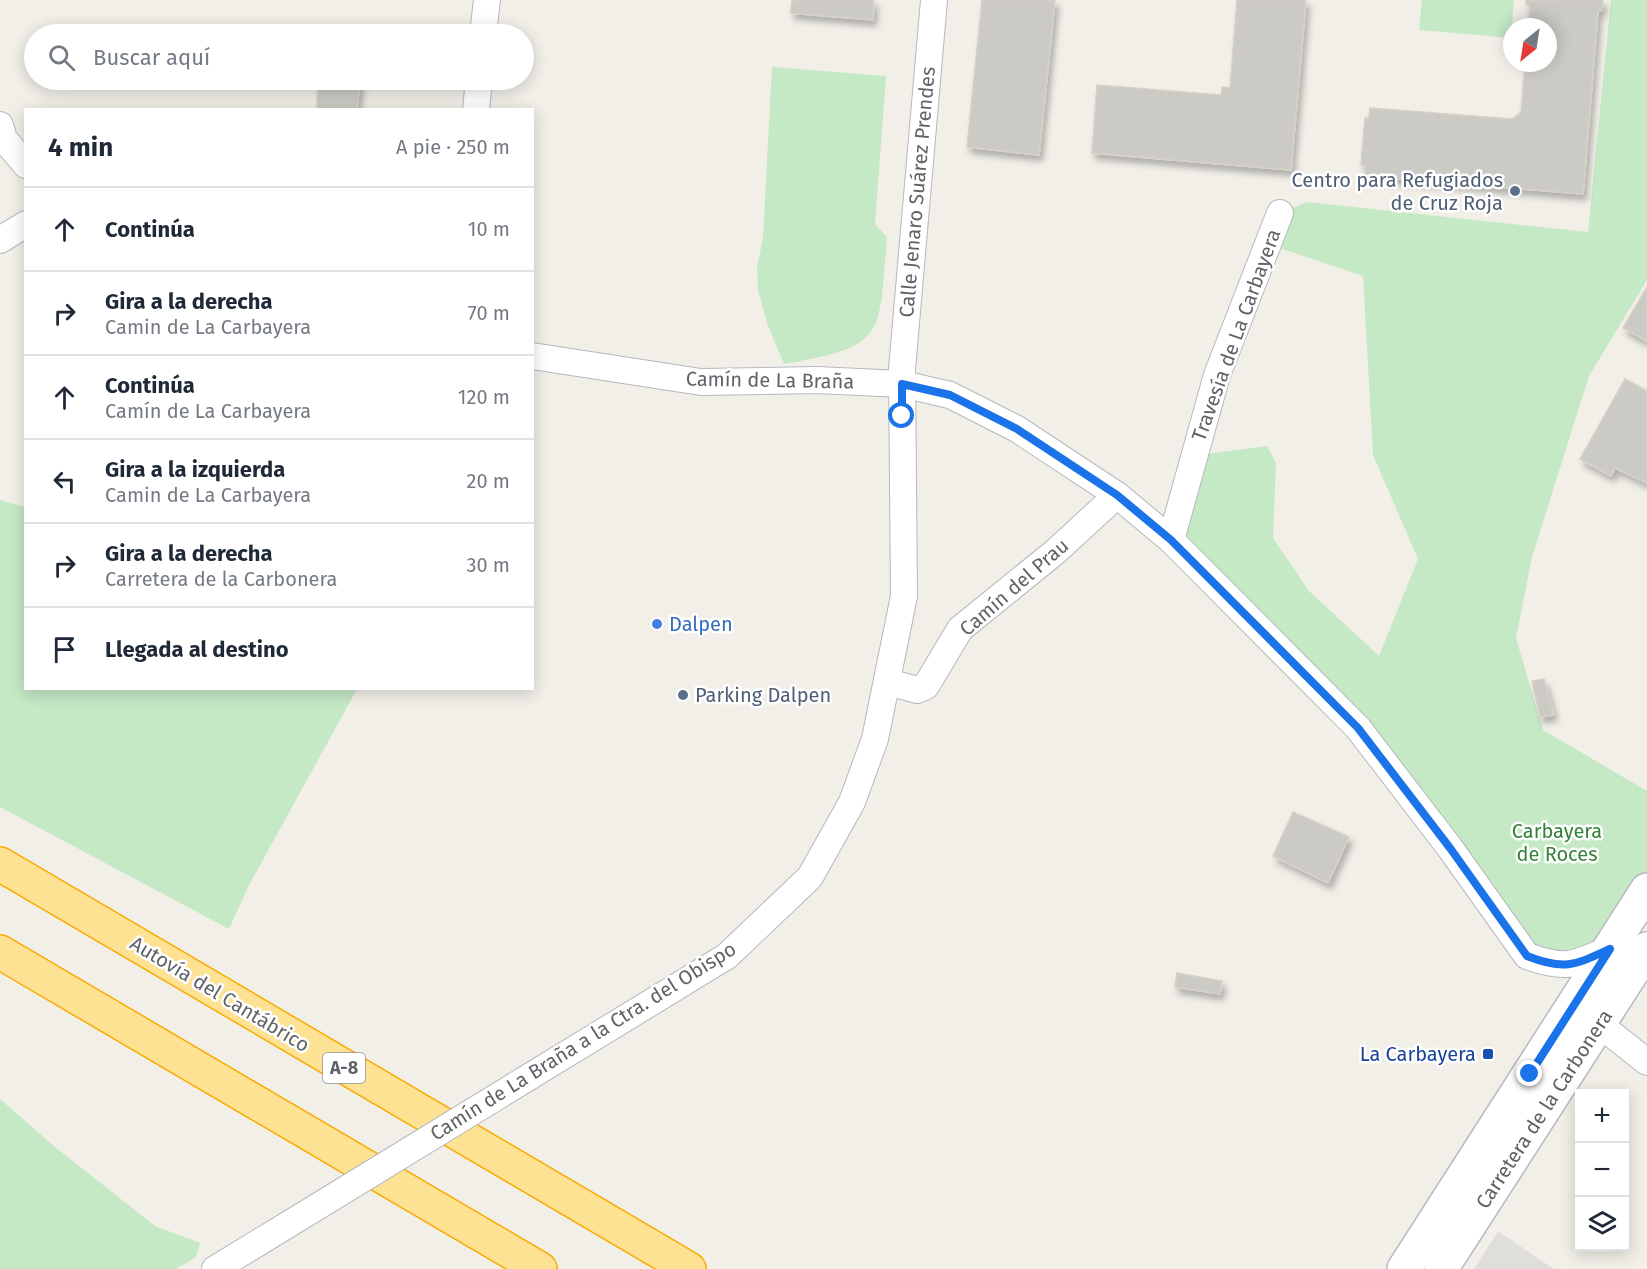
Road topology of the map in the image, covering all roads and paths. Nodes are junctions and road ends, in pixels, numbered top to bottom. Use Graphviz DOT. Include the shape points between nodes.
graph roads {
  1 [pos="487,0"];
  2 [pos="934,0"];
  3 [pos="484,24"];
  4 [pos="478,90"];
  5 [pos="476,108"];
  6 [pos="0,125"];
  7 [pos="24,163"];
  8 [pos="1280,213"];
  9 [pos="24,226"];
  10 [pos="0,240"];
  11 [pos="534,356"];
  12 [pos="902,384"];
  13 [pos="1117,495"];
  14 [pos="1171,540"];
  15 [pos="888,682"];
  16 [pos="0,864"];
  17 [pos="1647,890"];
  18 [pos="1610,949"];
  19 [pos="1647,949"];
  20 [pos="0,952"];
  21 [pos="1599,1024"];
  22 [pos="1647,1062"];
  23 [pos="216,1269"];
  24 [pos="540,1269"];
  25 [pos="689,1269"];
  26 [pos="1404,1269"];
  27 [pos="1441,1269"];
  1 -- 3 [label="street"];
  2 -- 12 [label="street, Calle Jenaro Suárez Prendes"];
  4 -- 5 [label="street"];
  6 -- 7 [label="street" via="4,139"];
  8 -- 14 [label="street, Travesía de La Carbayera" via="1217,375"];
  9 -- 10 [label="street"];
  11 -- 12 [label="street, Camín de La Braña" via="701,382 817,380"];
  12 -- 13 [label="street, Camín de La Braña" via="950,395 1017,429"];
  12 -- 15 [label="street, Camín de La Braña a la Ctra. del Obispo" via="904,596"];
  13 -- 14 [label="street, Camín de La Braña"];
  13 -- 15 [label="street, Camín del Prau" via="960,629 926,686 917,690"];
  14 -- 18 [label="street, Camín de La Braña" via="1358,728 1528,956 1573,966"];
  15 -- 23 [label="street, Camín de La Braña a la Ctra. del Obispo, bridge" via="875,739 852,802 810,877 727,956"];
  16 -- 25 [label="highway, Autovía del Cantábrico / A-8"];
  17 -- 18 [label="street, Carretera de la Carbonera"];
  18 -- 26 [label="street, Carretera de la Carbonera"];
  19 -- 21 [label="street, Carretera de la Carbonera"];
  20 -- 24 [label="highway"];
  21 -- 22 [label="street"];
  21 -- 27 [label="street, Carretera de la Carbonera"];
}
